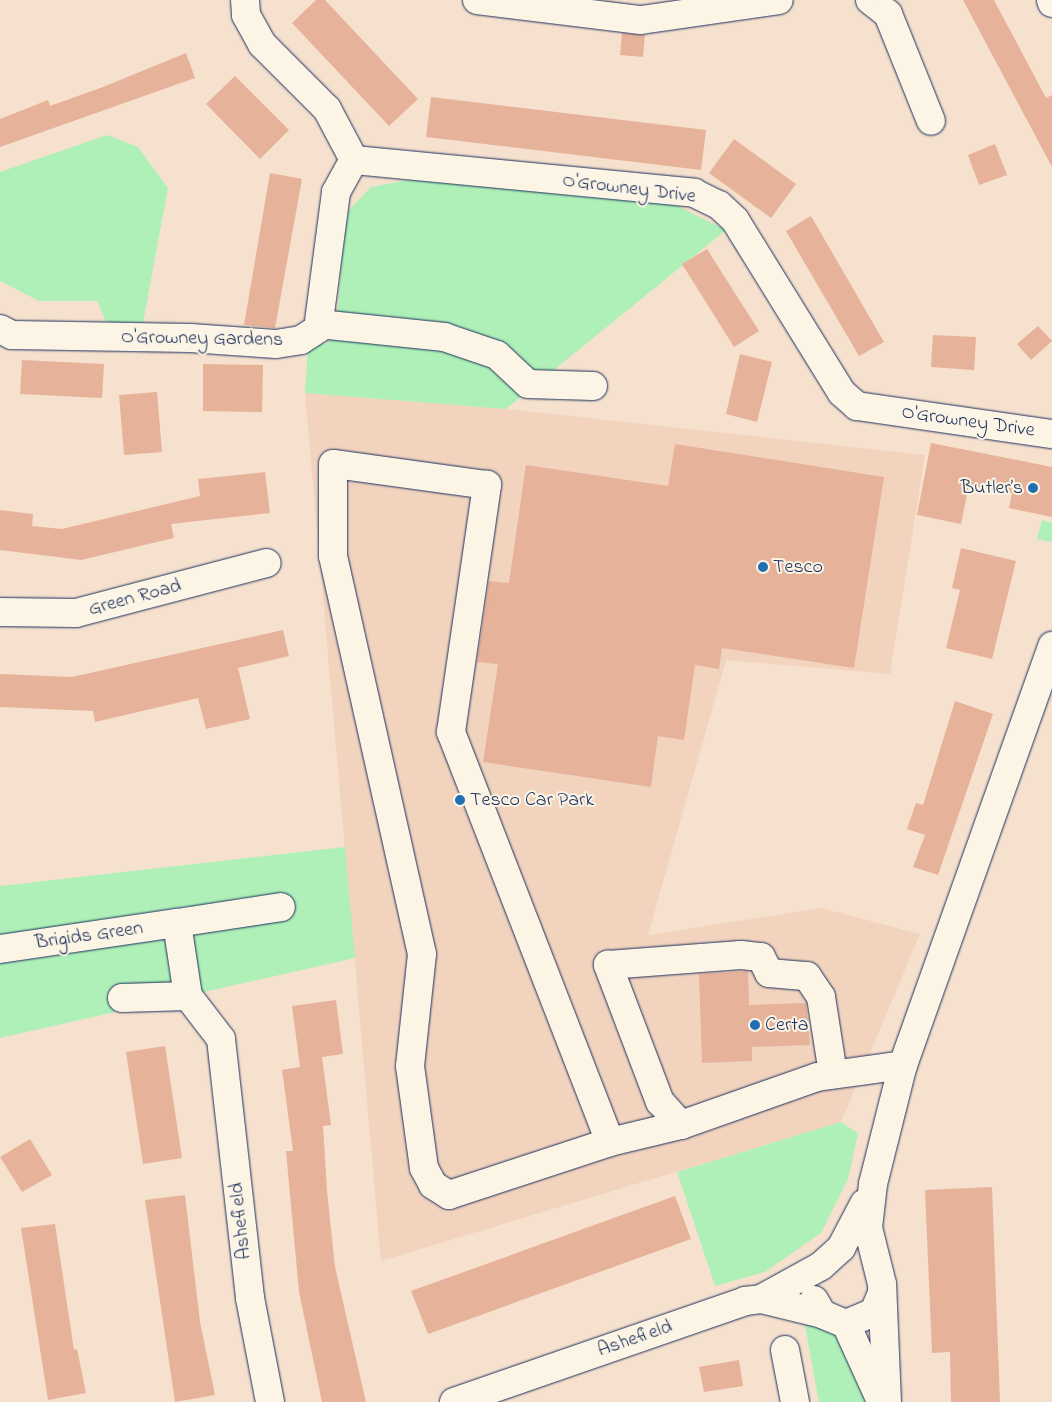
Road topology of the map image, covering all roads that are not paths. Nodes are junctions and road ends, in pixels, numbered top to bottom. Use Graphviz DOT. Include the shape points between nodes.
graph roads {
  1 [pos="245,0"];
  2 [pos="477,0"];
  3 [pos="779,0"];
  4 [pos="870,0"];
  5 [pos="931,121"];
  6 [pos="354,160"];
  7 [pos="319,324"];
  8 [pos="0,329"];
  9 [pos="593,386"];
  10 [pos="1052,434"];
  11 [pos="267,563"];
  12 [pos="0,612"];
  13 [pos="1052,646"];
  14 [pos="282,907"];
  15 [pos="178,923"];
  16 [pos="0,949"];
  17 [pos="188,996"];
  18 [pos="122,998"];
  19 [pos="903,1065"];
  20 [pos="833,1074"];
  21 [pos="681,1125"];
  22 [pos="610,1142"];
  23 [pos="873,1184"];
  24 [pos="825,1262"];
  25 [pos="881,1285"];
  26 [pos="761,1299"];
  27 [pos="834,1319"];
  28 [pos="784,1350"];
  29 [pos="270,1402"];
  30 [pos="454,1402"];
  31 [pos="795,1402"];
  32 [pos="881,1402"];
  33 [pos="887,1402"];
  1 -- 6 [label="street" via="246,15 262,44 327,109"];
  2 -- 3 [label="street" via="641,20"];
  4 -- 5 [label="street" via="888,14"];
  6 -- 7 [label="street" via="336,192"];
  6 -- 10 [label="street, O'Growney Drive" via="694,193 719,205 735,220 842,393 857,406"];
  7 -- 8 [label="street, O'Growney Gardens" via="318,329 301,340 276,344 190,338 12,336"];
  7 -- 9 [label="street" via="444,337 497,355 528,384"];
  11 -- 12 [label="street, Green Road" via="76,613"];
  13 -- 19 [label="street"];
  14 -- 15 [label="street, Brigids Green"];
  15 -- 16 [label="street, Brigids Green"];
  15 -- 17 [label="street"];
  17 -- 18 [label="street"];
  17 -- 29 [label="street, Ashefield" via="221,1039 250,1298"];
  19 -- 20 [label="street"];
  19 -- 23 [label="street"];
  20 -- 21 [label="street" via="737,1102"];
  20 -- 21 [label="street" via="821,997 807,976 769,973 760,957 741,955 608,965 660,1102"];
  21 -- 22 [label="street"];
  22 -- 22 [label="street" via="449,1195 433,1185 424,1168 410,1066 422,954 334,556 333,464 487,485 451,732"];
  23 -- 24 [label="street" via="847,1240"];
  23 -- 25 [label="street" via="868,1228"];
  24 -- 25 [label="street" via="859,1256"];
  24 -- 26 [label="street, Ashefield"];
  24 -- 27 [label="street" via="812,1295"];
  25 -- 27 [label="street" via="874,1312"];
  25 -- 33 [label="street"];
  26 -- 27 [label="street"];
  26 -- 30 [label="street, Ashefield"];
  27 -- 32 [label="street"];
  28 -- 31 [label="street"];
}
